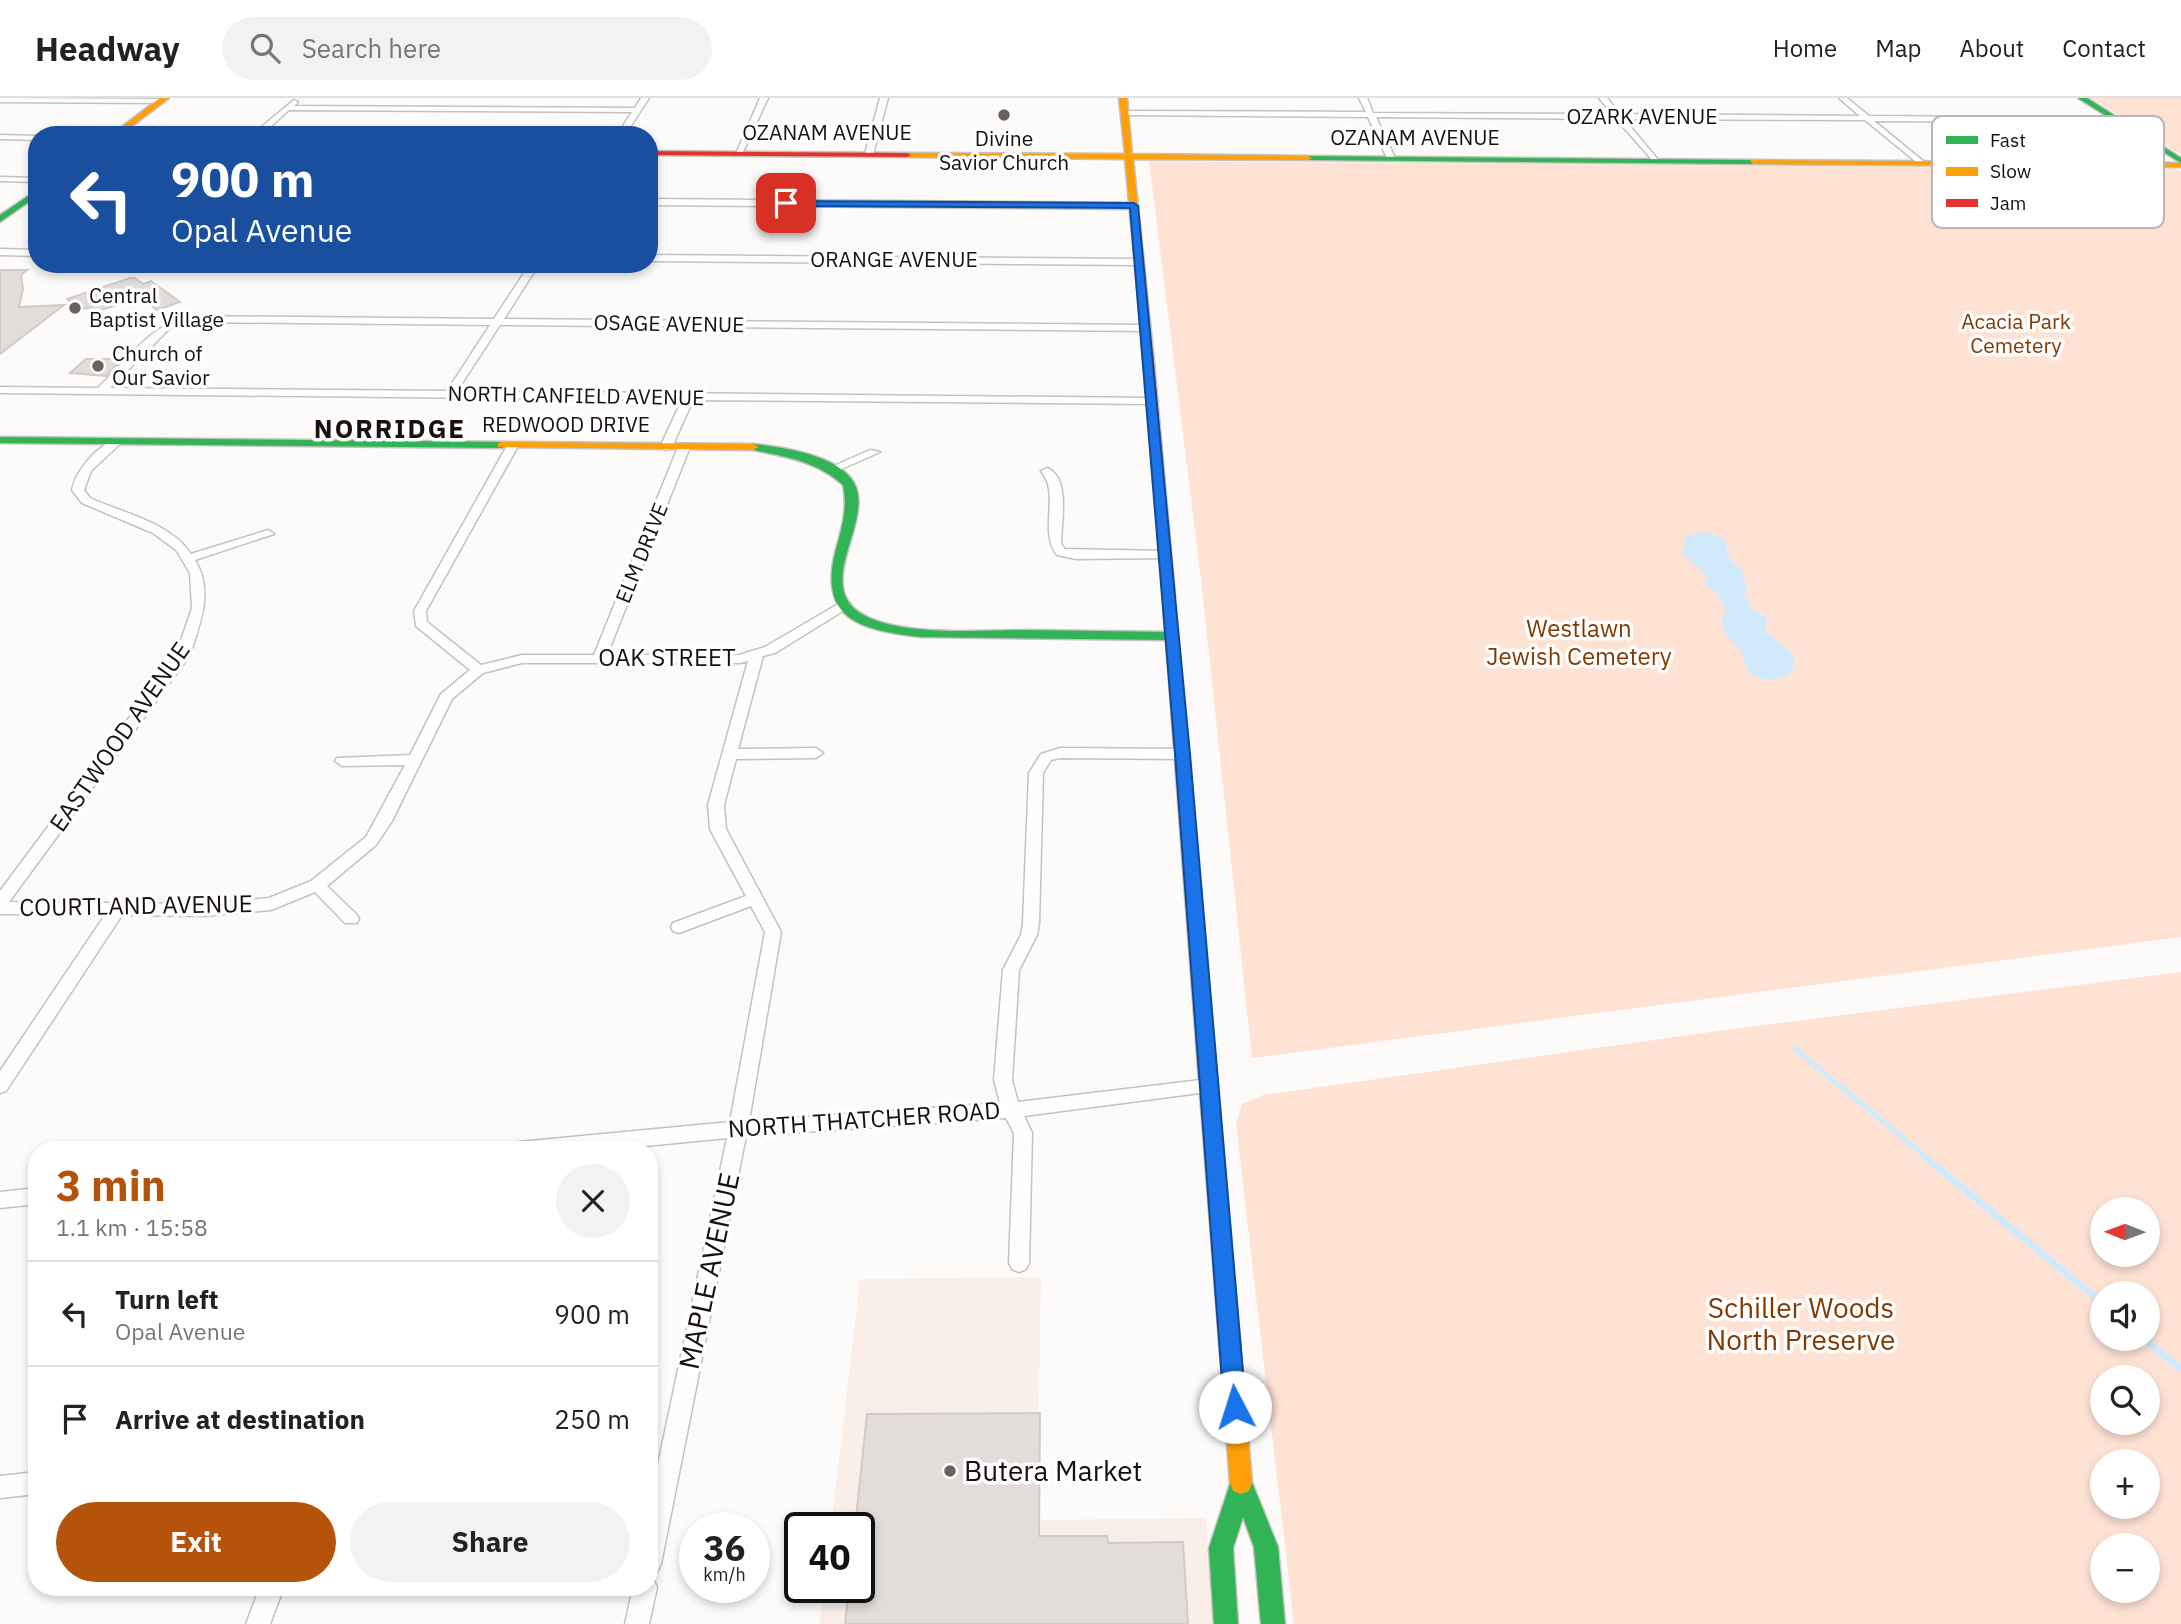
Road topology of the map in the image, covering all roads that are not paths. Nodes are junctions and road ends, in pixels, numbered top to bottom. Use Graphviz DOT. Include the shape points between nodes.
graph roads {
  1 [pos="299,98"];
  2 [pos="645,98"];
  3 [pos="764,98"];
  4 [pos="884,98"];
  5 [pos="1363,98"];
  6 [pos="1603,98"];
  7 [pos="1843,98"];
  8 [pos="2082,98"];
  9 [pos="0,100"];
  10 [pos="163,100"];
  11 [pos="1124,106"];
  12 [pos="288,108"];
  13 [pos="637,110"];
  14 [pos="1371,115"];
  15 [pos="2111,116"];
  16 [pos="1619,117"];
  17 [pos="1867,118"];
  18 [pos="1932,119"];
  19 [pos="127,126"];
  20 [pos="267,126"];
  21 [pos="627,126"];
  22 [pos="0,137"];
  23 [pos="28,138"];
  24 [pos="2164,152"];
  25 [pos="658,153"];
  26 [pos="738,154"];
  27 [pos="869,154"];
  28 [pos="1130,156"];
  29 [pos="1391,159"];
  30 [pos="1655,161"];
  31 [pos="1920,163"];
  32 [pos="1932,163"];
  33 [pos="2181,163"];
  34 [pos="0,179"];
  35 [pos="28,180"];
  36 [pos="28,200"];
  37 [pos="658,202"];
  38 [pos="1134,206"];
  39 [pos="0,219"];
  40 [pos="0,252"];
  41 [pos="28,253"];
  42 [pos="658,258"];
  43 [pos="1138,262"];
  44 [pos="529,273"];
  45 [pos="498,322"];
  46 [pos="1145,328"];
  47 [pos="0,390"];
  48 [pos="101,391"];
  49 [pos="450,394"];
  50 [pos="689,397"];
  51 [pos="1153,401"];
  52 [pos="0,440"];
  53 [pos="117,441"];
  54 [pos="512,446"];
  55 [pos="666,447"];
  56 [pos="684,447"];
  57 [pos="874,452"];
  58 [pos="833,469"];
  59 [pos="1047,471"];
  60 [pos="268,534"];
  61 [pos="1165,555"];
  62 [pos="188,558"];
  63 [pos="845,607"];
  64 [pos="1172,636"];
  65 [pos="756,656"];
  66 [pos="599,659"];
  67 [pos="478,670"];
  68 [pos="816,753"];
  69 [pos="730,754"];
  70 [pos="1182,754"];
  71 [pos="342,761"];
  72 [pos="415,761"];
  73 [pos="317,885"];
  74 [pos="756,898"];
  75 [pos="0,905"];
  76 [pos="117,909"];
  77 [pos="351,919"];
  78 [pos="679,927"];
  79 [pos="0,1086"];
  80 [pos="1209,1086"];
  81 [pos="1012,1110"];
  82 [pos="738,1129"];
  83 [pos="613,1141"];
  84 [pos="28,1197"];
  85 [pos="0,1200"];
  86 [pos="1019,1263"];
  87 [pos="28,1484"];
  88 [pos="0,1487"];
  89 [pos="1241,1488"];
  90 [pos="658,1520"];
  91 [pos="269,1596"];
  92 [pos="643,1596"];
  93 [pos="258,1624"];
  94 [pos="637,1624"];
  95 [pos="1226,1624"];
  96 [pos="1273,1624"];
  1 -- 12 [label="street"];
  2 -- 13 [label="street"];
  3 -- 26 [label="street"];
  4 -- 27 [label="street"];
  5 -- 14 [label="street"];
  6 -- 16 [label="street"];
  7 -- 17 [label="street"];
  8 -- 15 [label="street"];
  9 -- 10 [label="street"];
  10 -- 19 [label="street"];
  11 -- 14 [label="street, OZARK AVENUE"];
  11 -- 28 [label="street"];
  12 -- 13 [label="street"];
  12 -- 20 [label="street"];
  13 -- 21 [label="street"];
  14 -- 16 [label="street, OZARK AVENUE"];
  14 -- 29 [label="street"];
  16 -- 17 [label="street, OZARK AVENUE"];
  16 -- 30 [label="street"];
  17 -- 18 [label="street, OZARK AVENUE"];
  17 -- 31 [label="street"];
  22 -- 23 [label="street"];
  24 -- 33 [label="street"];
  25 -- 26 [label="street, OZANAM AVENUE"];
  26 -- 27 [label="street, OZANAM AVENUE"];
  27 -- 28 [label="street, OZANAM AVENUE"];
  28 -- 29 [label="street, OZANAM AVENUE"];
  28 -- 38 [label="street"];
  29 -- 30 [label="street, OZANAM AVENUE"];
  30 -- 31 [label="street, OZANAM AVENUE"];
  31 -- 32 [label="street, OZANAM AVENUE"];
  34 -- 35 [label="street"];
  36 -- 39 [label="street"];
  37 -- 38 [label="street"];
  38 -- 43 [label="street"];
  40 -- 41 [label="street"];
  42 -- 43 [label="street, ORANGE AVENUE"];
  43 -- 46 [label="street"];
  44 -- 45 [label="street"];
  45 -- 46 [label="street, OSAGE AVENUE"];
  45 -- 48 [label="street, OSAGE AVENUE" via="178,321 166,327"];
  45 -- 49 [label="street"];
  46 -- 51 [label="street"];
  47 -- 48 [label="street, NORTH CANFIELD AVENUE"];
  48 -- 49 [label="street, NORTH CANFIELD AVENUE"];
  49 -- 50 [label="street, NORTH CANFIELD AVENUE"];
  50 -- 51 [label="street, NORTH CANFIELD AVENUE"];
  50 -- 55 [label="street"];
  51 -- 61 [label="street"];
  52 -- 53 [label="street, REDWOOD DRIVE"];
  53 -- 54 [label="street, REDWOOD DRIVE"];
  53 -- 62 [label="street, EASTWOOD AVENUE" via="85,472 80,498 153,528"];
  54 -- 55 [label="street, REDWOOD DRIVE"];
  54 -- 67 [label="street" via="419,611 421,623"];
  55 -- 56 [label="street, REDWOOD DRIVE"];
  56 -- 58 [label="street, REDWOOD DRIVE" via="785,450"];
  56 -- 66 [label="street, ELM DRIVE"];
  57 -- 58 [label="street"];
  58 -- 63 [label="street" via="849,484 852,495 838,583 839,599"];
  59 -- 61 [label="street" via="1055,482 1055,544 1061,552"];
  60 -- 62 [label="street"];
  61 -- 64 [label="street"];
  62 -- 75 [label="street, EASTWOOD AVENUE" via="196,570 200,599 183,655"];
  63 -- 64 [label="street" via="874,624 921,633"];
  63 -- 65 [label="street, OAK STREET"];
  64 -- 70 [label="street"];
  65 -- 66 [label="street, OAK STREET"];
  65 -- 69 [label="street, MAPLE AVENUE"];
  66 -- 67 [label="street, OAK STREET" via="522,659"];
  67 -- 72 [label="street, COURTLAND AVENUE" via="446,698"];
  68 -- 69 [label="street"];
  69 -- 74 [label="street, MAPLE AVENUE" via="715,818"];
  70 -- 80 [label="street"];
  70 -- 81 [label="street" via="1069,753 1046,757 1036,773 1031,923 1012,970 1003,1080"];
  71 -- 72 [label="street"];
  72 -- 73 [label="street, COURTLAND AVENUE" via="371,841"];
  73 -- 76 [label="street, COURTLAND AVENUE" via="271,904 204,910"];
  73 -- 77 [label="street"];
  74 -- 78 [label="street"];
  74 -- 82 [label="street, MAPLE AVENUE" via="773,932"];
  75 -- 76 [label="street, COURTLAND AVENUE"];
  76 -- 79 [label="street"];
  80 -- 81 [label="street, NORTH THATCHER ROAD"];
  80 -- 89 [label="street"];
  81 -- 82 [label="street, NORTH THATCHER ROAD"];
  81 -- 86 [label="street" via="1023,1133"];
  82 -- 83 [label="street, NORTH THATCHER ROAD"];
  82 -- 90 [label="street, MAPLE AVENUE"];
  84 -- 85 [label="street"];
  87 -- 88 [label="street"];
  89 -- 95 [label="street" via="1221,1548"];
  89 -- 96 [label="street" via="1266,1547"];
  91 -- 93 [label="street"];
  92 -- 94 [label="street"];
}
